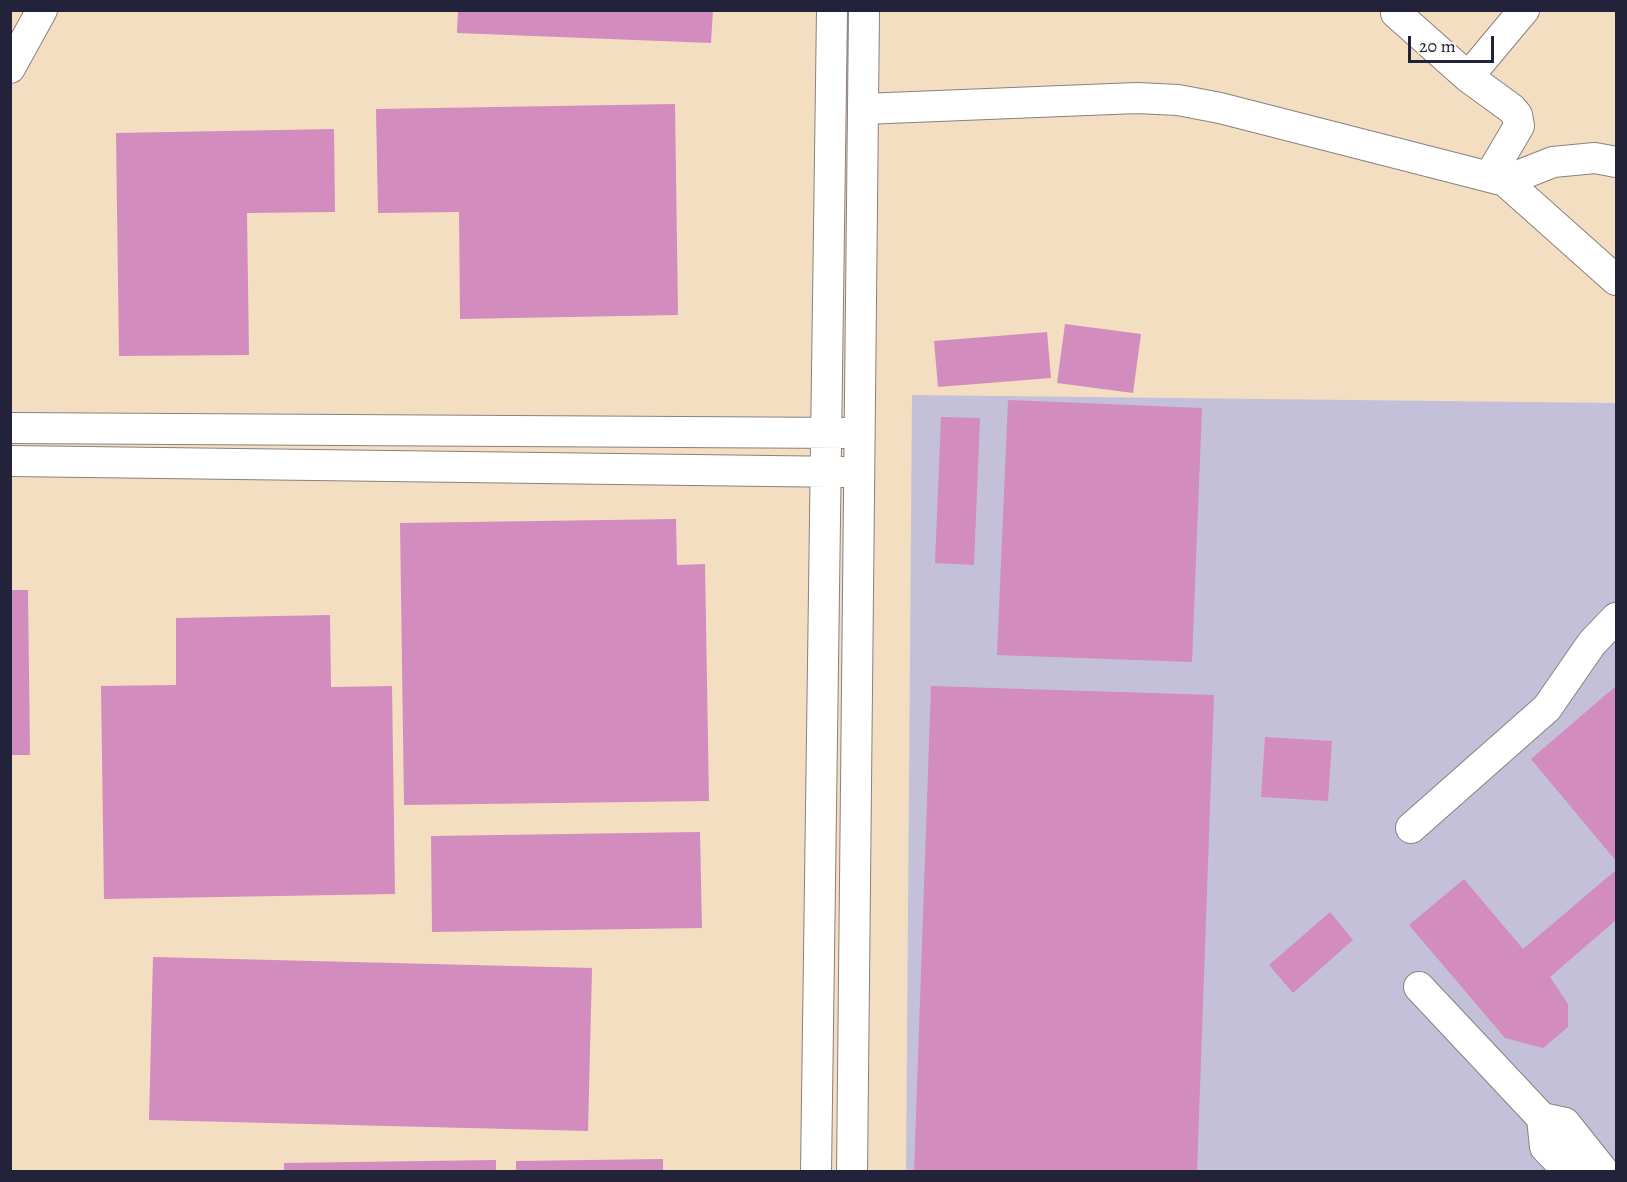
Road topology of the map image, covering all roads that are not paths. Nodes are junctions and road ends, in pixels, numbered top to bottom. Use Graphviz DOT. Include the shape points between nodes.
graph roads {
  1 [pos="42,10"];
  2 [pos="832,10"];
  3 [pos="864,10"];
  4 [pos="1524,10"];
  5 [pos="1396,13"];
  6 [pos="10,68"];
  7 [pos="1468,77"];
  8 [pos="863,109"];
  9 [pos="1617,162"];
  10 [pos="1497,179"];
  11 [pos="1617,280"];
  12 [pos="10,428"];
  13 [pos="827,432"];
  14 [pos="860,433"];
  15 [pos="10,461"];
  16 [pos="825,472"];
  17 [pos="860,472"];
  18 [pos="1617,618"];
  19 [pos="1411,828"];
  20 [pos="1419,987"];
  21 [pos="1542,1118"];
  22 [pos="816,1172"];
  23 [pos="852,1172"];
  24 [pos="1569,1172"];
  25 [pos="1604,1172"];
  1 -- 6 [label="street"];
  2 -- 13 [label="street"];
  3 -- 8 [label="street"];
  4 -- 7 [label="street"];
  5 -- 7 [label="street"];
  7 -- 10 [label="street" via="1517,115 1518,126"];
  8 -- 10 [label="street" via="1178,100"];
  8 -- 14 [label="street"];
  9 -- 10 [label="street" via="1595,158 1553,162"];
  10 -- 11 [label="street"];
  12 -- 13 [label="street"];
  13 -- 14 [label="street"];
  13 -- 16 [label="street"];
  14 -- 17 [label="street"];
  15 -- 16 [label="street"];
  16 -- 17 [label="street"];
  16 -- 22 [label="street"];
  17 -- 23 [label="street"];
  18 -- 19 [label="street" via="1592,643 1547,708"];
  20 -- 21 [label="street"];
  21 -- 24 [label="street" via="1545,1147"];
  21 -- 25 [label="street" via="1565,1123"];
}
